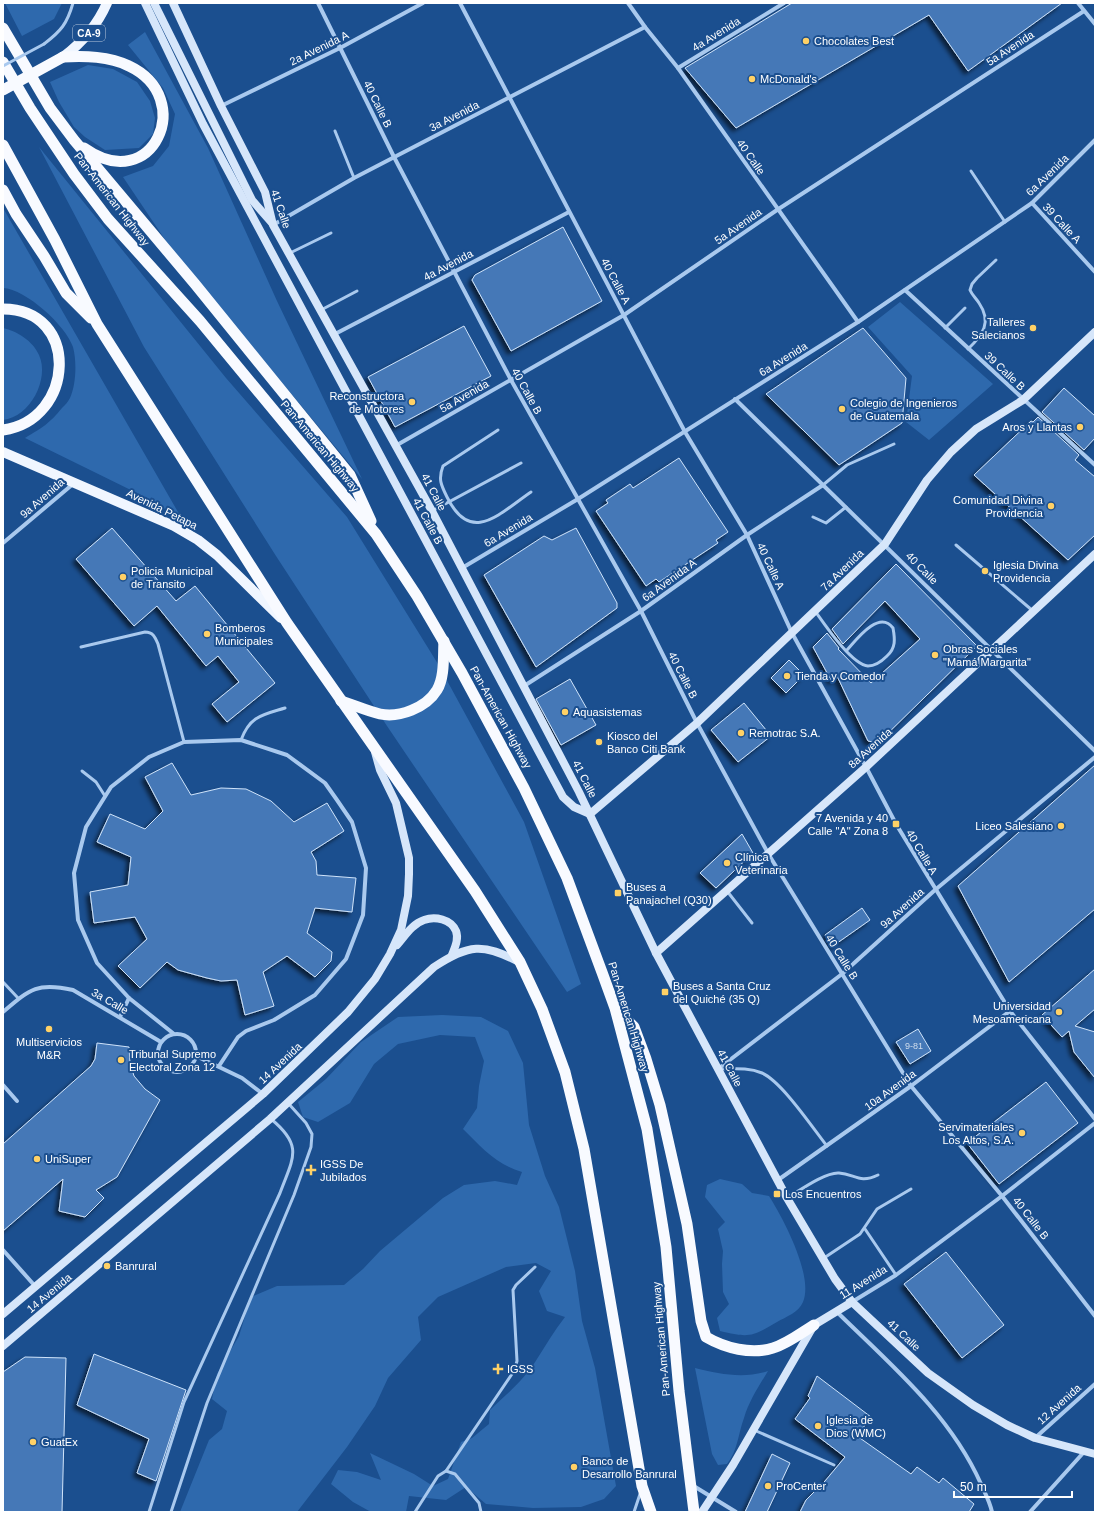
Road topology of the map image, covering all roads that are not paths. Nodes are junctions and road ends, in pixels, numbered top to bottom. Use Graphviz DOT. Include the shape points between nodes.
graph roads {
  1 [pos="73,3"];
  2 [pos="107,3"];
  3 [pos="145,3"];
  4 [pos="154,3"];
  5 [pos="173,3"];
  6 [pos="318,3"];
  7 [pos="423,3"];
  8 [pos="460,3"];
  9 [pos="628,3"];
  10 [pos="784,3"];
  11 [pos="1078,3"];
  12 [pos="1084,11"];
  13 [pos="1095,24"];
  14 [pos="645,27"];
  15 [pos="3,28"];
  16 [pos="340,48"];
  17 [pos="63,57"];
  18 [pos="3,62"];
  19 [pos="3,66"];
  20 [pos="678,68"];
  21 [pos="3,90"];
  22 [pos="510,97"];
  23 [pos="221,106"];
  24 [pos="335,131"];
  25 [pos="74,140"];
  26 [pos="1095,140"];
  27 [pos="3,145"];
  28 [pos="394,157"];
  29 [pos="971,171"];
  30 [pos="354,178"];
  31 [pos="3,190"];
  32 [pos="1032,203"];
  33 [pos="777,210"];
  34 [pos="569,212"];
  35 [pos="1005,222"];
  36 [pos="273,226"];
  37 [pos="331,232"];
  38 [pos="288,254"];
  39 [pos="996,260"];
  40 [pos="454,272"];
  41 [pos="1095,272"];
  42 [pos="905,290"];
  43 [pos="357,291"];
  44 [pos="965,308"];
  45 [pos="3,309"];
  46 [pos="321,310"];
  47 [pos="624,316"];
  48 [pos="858,322"];
  49 [pos="97,324"];
  50 [pos="945,328"];
  51 [pos="1095,332"];
  52 [pos="335,334"];
  53 [pos="968,349"];
  54 [pos="511,380"];
  55 [pos="735,399"];
  56 [pos="1023,400"];
  57 [pos="3,430"];
  58 [pos="498,430"];
  59 [pos="685,432"];
  60 [pos="894,444"];
  61 [pos="397,445"];
  62 [pos="3,452"];
  63 [pos="521,463"];
  64 [pos="1095,465"];
  65 [pos="74,482"];
  66 [pos="822,486"];
  67 [pos="531,492"];
  68 [pos="578,500"];
  69 [pos="450,502"];
  70 [pos="846,507"];
  71 [pos="432,511"];
  72 [pos="813,517"];
  73 [pos="376,534"];
  74 [pos="747,535"];
  75 [pos="3,543"];
  76 [pos="885,544"];
  77 [pos="956,545"];
  78 [pos="1095,554"];
  79 [pos="462,568"];
  80 [pos="641,611"];
  81 [pos="815,611"];
  82 [pos="1034,612"];
  83 [pos="287,623"];
  84 [pos="792,633"];
  85 [pos="444,641"];
  86 [pos="81,647"];
  87 [pos="847,650"];
  88 [pos="993,650"];
  89 [pos="524,686"];
  90 [pos="341,701"];
  91 [pos="285,708"];
  92 [pos="697,722"];
  93 [pos="241,740"];
  94 [pos="184,742"];
  95 [pos="372,746"];
  96 [pos="1095,751"];
  97 [pos="1095,757"];
  98 [pos="866,767"];
  99 [pos="82,771"];
  100 [pos="106,796"];
  101 [pos="590,814"];
  102 [pos="769,854"];
  103 [pos="935,890"];
  104 [pos="727,891"];
  105 [pos="752,923"];
  106 [pos="656,953"];
  107 [pos="390,954"];
  108 [pos="452,955"];
  109 [pos="520,962"];
  110 [pos="842,974"];
  111 [pos="3,982"];
  112 [pos="18,998"];
  113 [pos="129,998"];
  114 [pos="615,1008"];
  115 [pos="1010,1011"];
  116 [pos="3,1012"];
  117 [pos="120,1017"];
  118 [pos="174,1034"];
  119 [pos="161,1042"];
  120 [pos="196,1056"];
  121 [pos="219,1066"];
  122 [pos="718,1069"];
  123 [pos="3,1085"];
  124 [pos="911,1086"];
  125 [pos="263,1094"];
  126 [pos="17,1101"];
  127 [pos="288,1102"];
  128 [pos="270,1119"];
  129 [pos="1095,1119"];
  130 [pos="1095,1123"];
  131 [pos="827,1146"];
  132 [pos="878,1174"];
  133 [pos="778,1180"];
  134 [pos="911,1189"];
  135 [pos="1002,1196"];
  136 [pos="788,1198"];
  137 [pos="864,1229"];
  138 [pos="3,1250"];
  139 [pos="823,1259"];
  140 [pos="535,1267"];
  141 [pos="896,1275"];
  142 [pos="35,1286"];
  143 [pos="852,1302"];
  144 [pos="837,1312"];
  145 [pos="3,1314"];
  146 [pos="1095,1316"];
  147 [pos="814,1325"];
  148 [pos="3,1346"];
  149 [pos="1095,1384"];
  150 [pos="754,1430"];
  151 [pos="1035,1438"];
  152 [pos="1084,1452"];
  153 [pos="1095,1454"];
  154 [pos="834,1465"];
  155 [pos="446,1471"];
  156 [pos="690,1484"];
  157 [pos="642,1486"];
  158 [pos="713,1497"];
  159 [pos="149,1512"];
  160 [pos="171,1512"];
  161 [pos="415,1512"];
  162 [pos="481,1512"];
  163 [pos="634,1512"];
  164 [pos="651,1512"];
  165 [pos="694,1512"];
  166 [pos="702,1512"];
  167 [pos="736,1512"];
  168 [pos="992,1512"];
  169 [pos="1030,1512"];
  1 -- 19 [label="lane, bridge" via="70,16 60,32 44,44"];
  2 -- 17 [label="main road, CA-9" via="86,37"];
  3 -- 101 [label="main road, 41 Calle B" via="203,124 563,797 574,807"];
  4 -- 36 [label="main road" via="252,200"];
  5 -- 23 [label="main road, 41 Calle"];
  6 -- 16 [label="street, 40 Calle B"];
  7 -- 16 [label="street, 2a Avenida A"];
  8 -- 22 [label="street, 40 Calle A"];
  9 -- 14 [label="street, 40 Calle"];
  10 -- 20 [label="street, 4a Avenida"];
  11 -- 12 [label="street"];
  12 -- 13 [label="street"];
  12 -- 33 [label="street, 5a Avenida"];
  14 -- 20 [label="street, 40 Calle"];
  14 -- 22 [label="street, 3a Avenida"];
  15 -- 25 [label="highway" via="50,108"];
  16 -- 23 [label="street, 2a Avenida A"];
  16 -- 28 [label="street, 40 Calle B"];
  17 -- 21 [label="highway, bridge"];
  17 -- 25 [label="highway" via="97,58 129,66 155,88 163,106 163,125 156,142 152,149 138,158 119,162 109,160 90,152"];
  18 -- 73 [label="highway, Pan-American Highway" via="74,174 108,219 200,322"];
  20 -- 33 [label="street, 40 Calle"];
  22 -- 28 [label="street, 3a Avenida"];
  22 -- 34 [label="street, 40 Calle A"];
  23 -- 36 [label="main road, 41 Calle" via="265,192"];
  24 -- 30 [label="lane"];
  25 -- 73 [label="highway" via="195,284 350,476"];
  26 -- 32 [label="street, 6a Avenida"];
  27 -- 49 [label="highway"];
  28 -- 30 [label="street, 3a Avenida"];
  28 -- 40 [label="street, 40 Calle B"];
  29 -- 35 [label="lane"];
  30 -- 36 [label="street, 3a Avenida"];
  31 -- 49 [label="highway" via="66,293"];
  32 -- 35 [label="street, 6a Avenida"];
  32 -- 41 [label="street, 39 Calle A"];
  33 -- 47 [label="street, 5a Avenida"];
  33 -- 48 [label="street, 40 Calle"];
  34 -- 40 [label="street, 4a Avenida"];
  34 -- 47 [label="street, 40 Calle A"];
  35 -- 42 [label="street, 6a Avenida"];
  36 -- 38 [label="main road, 41 Calle"];
  37 -- 38 [label="lane"];
  38 -- 46 [label="main road, 41 Calle"];
  39 -- 53 [label="lane" via="972,284 970,290 985,313 986,323 981,337"];
  40 -- 52 [label="street, 4a Avenida"];
  40 -- 54 [label="street, 40 Calle B"];
  42 -- 48 [label="street, 6a Avenida"];
  42 -- 50 [label="street, 39 Calle B"];
  43 -- 46 [label="lane"];
  44 -- 50 [label="lane"];
  45 -- 57 [label="highway" via="27,313 43,323 54,338 60,359 53,395 43,410 31,421"];
  46 -- 52 [label="main road, 41 Calle"];
  47 -- 54 [label="street, 5a Avenida"];
  47 -- 59 [label="street, 40 Calle A"];
  48 -- 55 [label="street, 6a Avenida"];
  49 -- 83 [label="highway"];
  50 -- 53 [label="street, 39 Calle B"];
  51 -- 56 [label="main road, 7a Avenida"];
  52 -- 61 [label="main road, 41 Calle"];
  53 -- 56 [label="street, 39 Calle B"];
  54 -- 61 [label="street, 5a Avenida"];
  54 -- 68 [label="street, 40 Calle B"];
  55 -- 59 [label="street, 6a Avenida"];
  55 -- 66 [label="street, 40 Calle"];
  56 -- 64 [label="street, 39 Calle B"];
  56 -- 76 [label="main road, 7a Avenida" via="976,429 951,452 927,480"];
  58 -- 69 [label="lane" via="443,466 439,481"];
  59 -- 68 [label="street, 6a Avenida"];
  59 -- 74 [label="street, 40 Calle A"];
  60 -- 66 [label="lane" via="847,465"];
  61 -- 71 [label="main road, 41 Calle"];
  62 -- 65 [label="main road, Avenida Petapa"];
  63 -- 69 [label="lane"];
  65 -- 75 [label="street, 9a Avenida"];
  65 -- 83 [label="main road, Avenida Petapa" via="174,526 198,540"];
  66 -- 70 [label="street, 40 Calle"];
  66 -- 74 [label="street, 6a Avenida A"];
  67 -- 69 [label="lane" via="492,519 481,522 471,523 463,519"];
  68 -- 79 [label="street, 6a Avenida"];
  68 -- 80 [label="street, 40 Calle B"];
  69 -- 71 [label="lane"];
  70 -- 72 [label="lane" via="826,523"];
  70 -- 76 [label="street, 40 Calle"];
  71 -- 79 [label="main road, 41 Calle"];
  73 -- 85 [label="highway, Pan-American Highway"];
  74 -- 80 [label="street, 6a Avenida A"];
  74 -- 84 [label="street, 40 Calle A"];
  76 -- 81 [label="main road, 7a Avenida"];
  76 -- 88 [label="street, 40 Calle"];
  77 -- 82 [label="lane"];
  78 -- 82 [label="main road, 8a Avenida"];
  79 -- 89 [label="main road, 41 Calle"];
  80 -- 89 [label="street, 6a Avenida A"];
  80 -- 92 [label="street, 40 Calle B"];
  81 -- 84 [label="main road, 7a Avenida"];
  81 -- 87 [label="lane"];
  82 -- 88 [label="main road, 8a Avenida"];
  83 -- 90 [label="highway"];
  84 -- 92 [label="main road, 7a Avenida"];
  84 -- 98 [label="street, 40 Calle A"];
  85 -- 90 [label="highway" via="442,671 437,690 423,705 406,713 381,714"];
  85 -- 114 [label="highway, Pan-American Highway" via="499,739 567,878"];
  86 -- 94 [label="lane" via="145,632 154,636"];
  87 -- 87 [label="lane" via="864,665 870,666 881,662 891,652 894,644 893,628 886,623 876,622"];
  88 -- 96 [label="street, 40 Calle"];
  88 -- 98 [label="main road, 8a Avenida"];
  89 -- 101 [label="main road, 41 Calle"];
  90 -- 95 [label="highway"];
  91 -- 93 [label="lane" via="250,721"];
  92 -- 101 [label="main road, 7a Avenida"];
  92 -- 102 [label="street, 40 Calle B"];
  93 -- 94 [label="street"];
  93 -- 121 [label="street" via="287,755 325,783 352,822 366,868 363,915 346,959 315,995 274,1020 246,1031 238,1037"];
  94 -- 100 [label="street" via="149,757 112,787"];
  95 -- 107 [label="main road, 14 Avenida" via="396,803 409,858 408,896 401,930"];
  95 -- 109 [label="highway" via="475,891"];
  97 -- 103 [label="street, 9a Avenida"];
  98 -- 102 [label="main road, 8a Avenida"];
  98 -- 103 [label="street, 40 Calle A"];
  99 -- 100 [label="lane" via="96,782"];
  100 -- 113 [label="street" via="86,827 74,873 78,920 97,963"];
  101 -- 106 [label="main road, 41 Calle"];
  102 -- 104 [label="main road, 8a Avenida"];
  102 -- 110 [label="street, 40 Calle B"];
  103 -- 110 [label="street, 9a Avenida"];
  103 -- 115 [label="street, 40 Calle A"];
  104 -- 105 [label="lane"];
  104 -- 106 [label="main road, 8a Avenida"];
  106 -- 122 [label="main road, 41 Calle"];
  107 -- 108 [label="main road" via="412,927 423,920 433,918 453,925 457,942"];
  107 -- 125 [label="main road, 14 Avenida" via="375,979 348,1012"];
  108 -- 109 [label="main road, 14 Avenida" via="463,950 484,948 497,950"];
  108 -- 127 [label="main road, 14 Avenida" via="434,967"];
  109 -- 157 [label="highway" via="542,1009 565,1072 584,1150"];
  110 -- 122 [label="street, 9a Avenida"];
  110 -- 124 [label="street, 40 Calle B"];
  111 -- 112 [label="lane"];
  112 -- 116 [label="street"];
  112 -- 117 [label="street, 3a Calle" via="34,988 47,985 73,990"];
  113 -- 117 [label="street"];
  113 -- 118 [label="street"];
  114 -- 147 [label="highway" via="634,1026 660,1106 685,1216 701,1321 706,1337 719,1345 735,1349 772,1348"];
  114 -- 156 [label="highway, Pan-American Highway" via="647,1129 659,1198"];
  115 -- 124 [label="street, 10a Avenida"];
  115 -- 129 [label="street, 40 Calle A"];
  117 -- 119 [label="street, 3a Calle"];
  118 -- 119 [label="street"];
  118 -- 120 [label="street" via="191,1039 195,1044"];
  119 -- 120 [label="street" via="159,1059 162,1065 173,1071 179,1072 190,1067"];
  120 -- 121 [label="street"];
  121 -- 125 [label="street" via="242,1078"];
  122 -- 131 [label="lane" via="746,1069 775,1080"];
  122 -- 133 [label="main road, 41 Calle"];
  123 -- 126 [label="street"];
  124 -- 131 [label="street, 10a Avenida"];
  124 -- 135 [label="street, 40 Calle B"];
  125 -- 142 [label="main road, 14 Avenida"];
  127 -- 128 [label="main road, 14 Avenida"];
  127 -- 160 [label="lane" via="312,1134 311,1147 294,1195 207,1403"];
  128 -- 148 [label="main road, 14 Avenida"];
  128 -- 159 [label="lane" via="291,1140 294,1151 292,1162 184,1402"];
  130 -- 135 [label="street, 11 Avenida"];
  131 -- 133 [label="street, 10a Avenida"];
  132 -- 136 [label="lane" via="867,1179 839,1173 830,1174"];
  133 -- 136 [label="main road, 41 Calle"];
  134 -- 137 [label="lane" via="877,1210"];
  135 -- 141 [label="street, 11 Avenida"];
  135 -- 146 [label="street, 40 Calle B"];
  136 -- 139 [label="main road, 41 Calle"];
  137 -- 139 [label="lane"];
  137 -- 141 [label="lane"];
  138 -- 142 [label="street"];
  139 -- 143 [label="main road, 41 Calle"];
  140 -- 155 [label="lane" via="513,1290 517,1361 514,1371"];
  141 -- 143 [label="street, 11 Avenida"];
  142 -- 145 [label="main road, 14 Avenida"];
  143 -- 144 [label="main road, 11 Avenida"];
  143 -- 151 [label="main road, 41 Calle" via="928,1373 973,1405"];
  144 -- 147 [label="main road, 11 Avenida"];
  144 -- 168 [label="street" via="936,1412 966,1455"];
  147 -- 150 [label="main road"];
  149 -- 151 [label="street, 12 Avenida"];
  150 -- 154 [label="lane"];
  150 -- 158 [label="main road"];
  151 -- 152 [label="main road, 41 Calle"];
  152 -- 153 [label="main road, 41 Calle"];
  152 -- 169 [label="street"];
  155 -- 161 [label="lane" via="438,1476"];
  155 -- 162 [label="lane" via="455,1474 479,1503"];
  156 -- 158 [label="street"];
  156 -- 165 [label="highway, Pan-American Highway"];
  157 -- 163 [label="lane"];
  157 -- 164 [label="highway"];
  158 -- 166 [label="main road"];
  158 -- 167 [label="street"];
}
